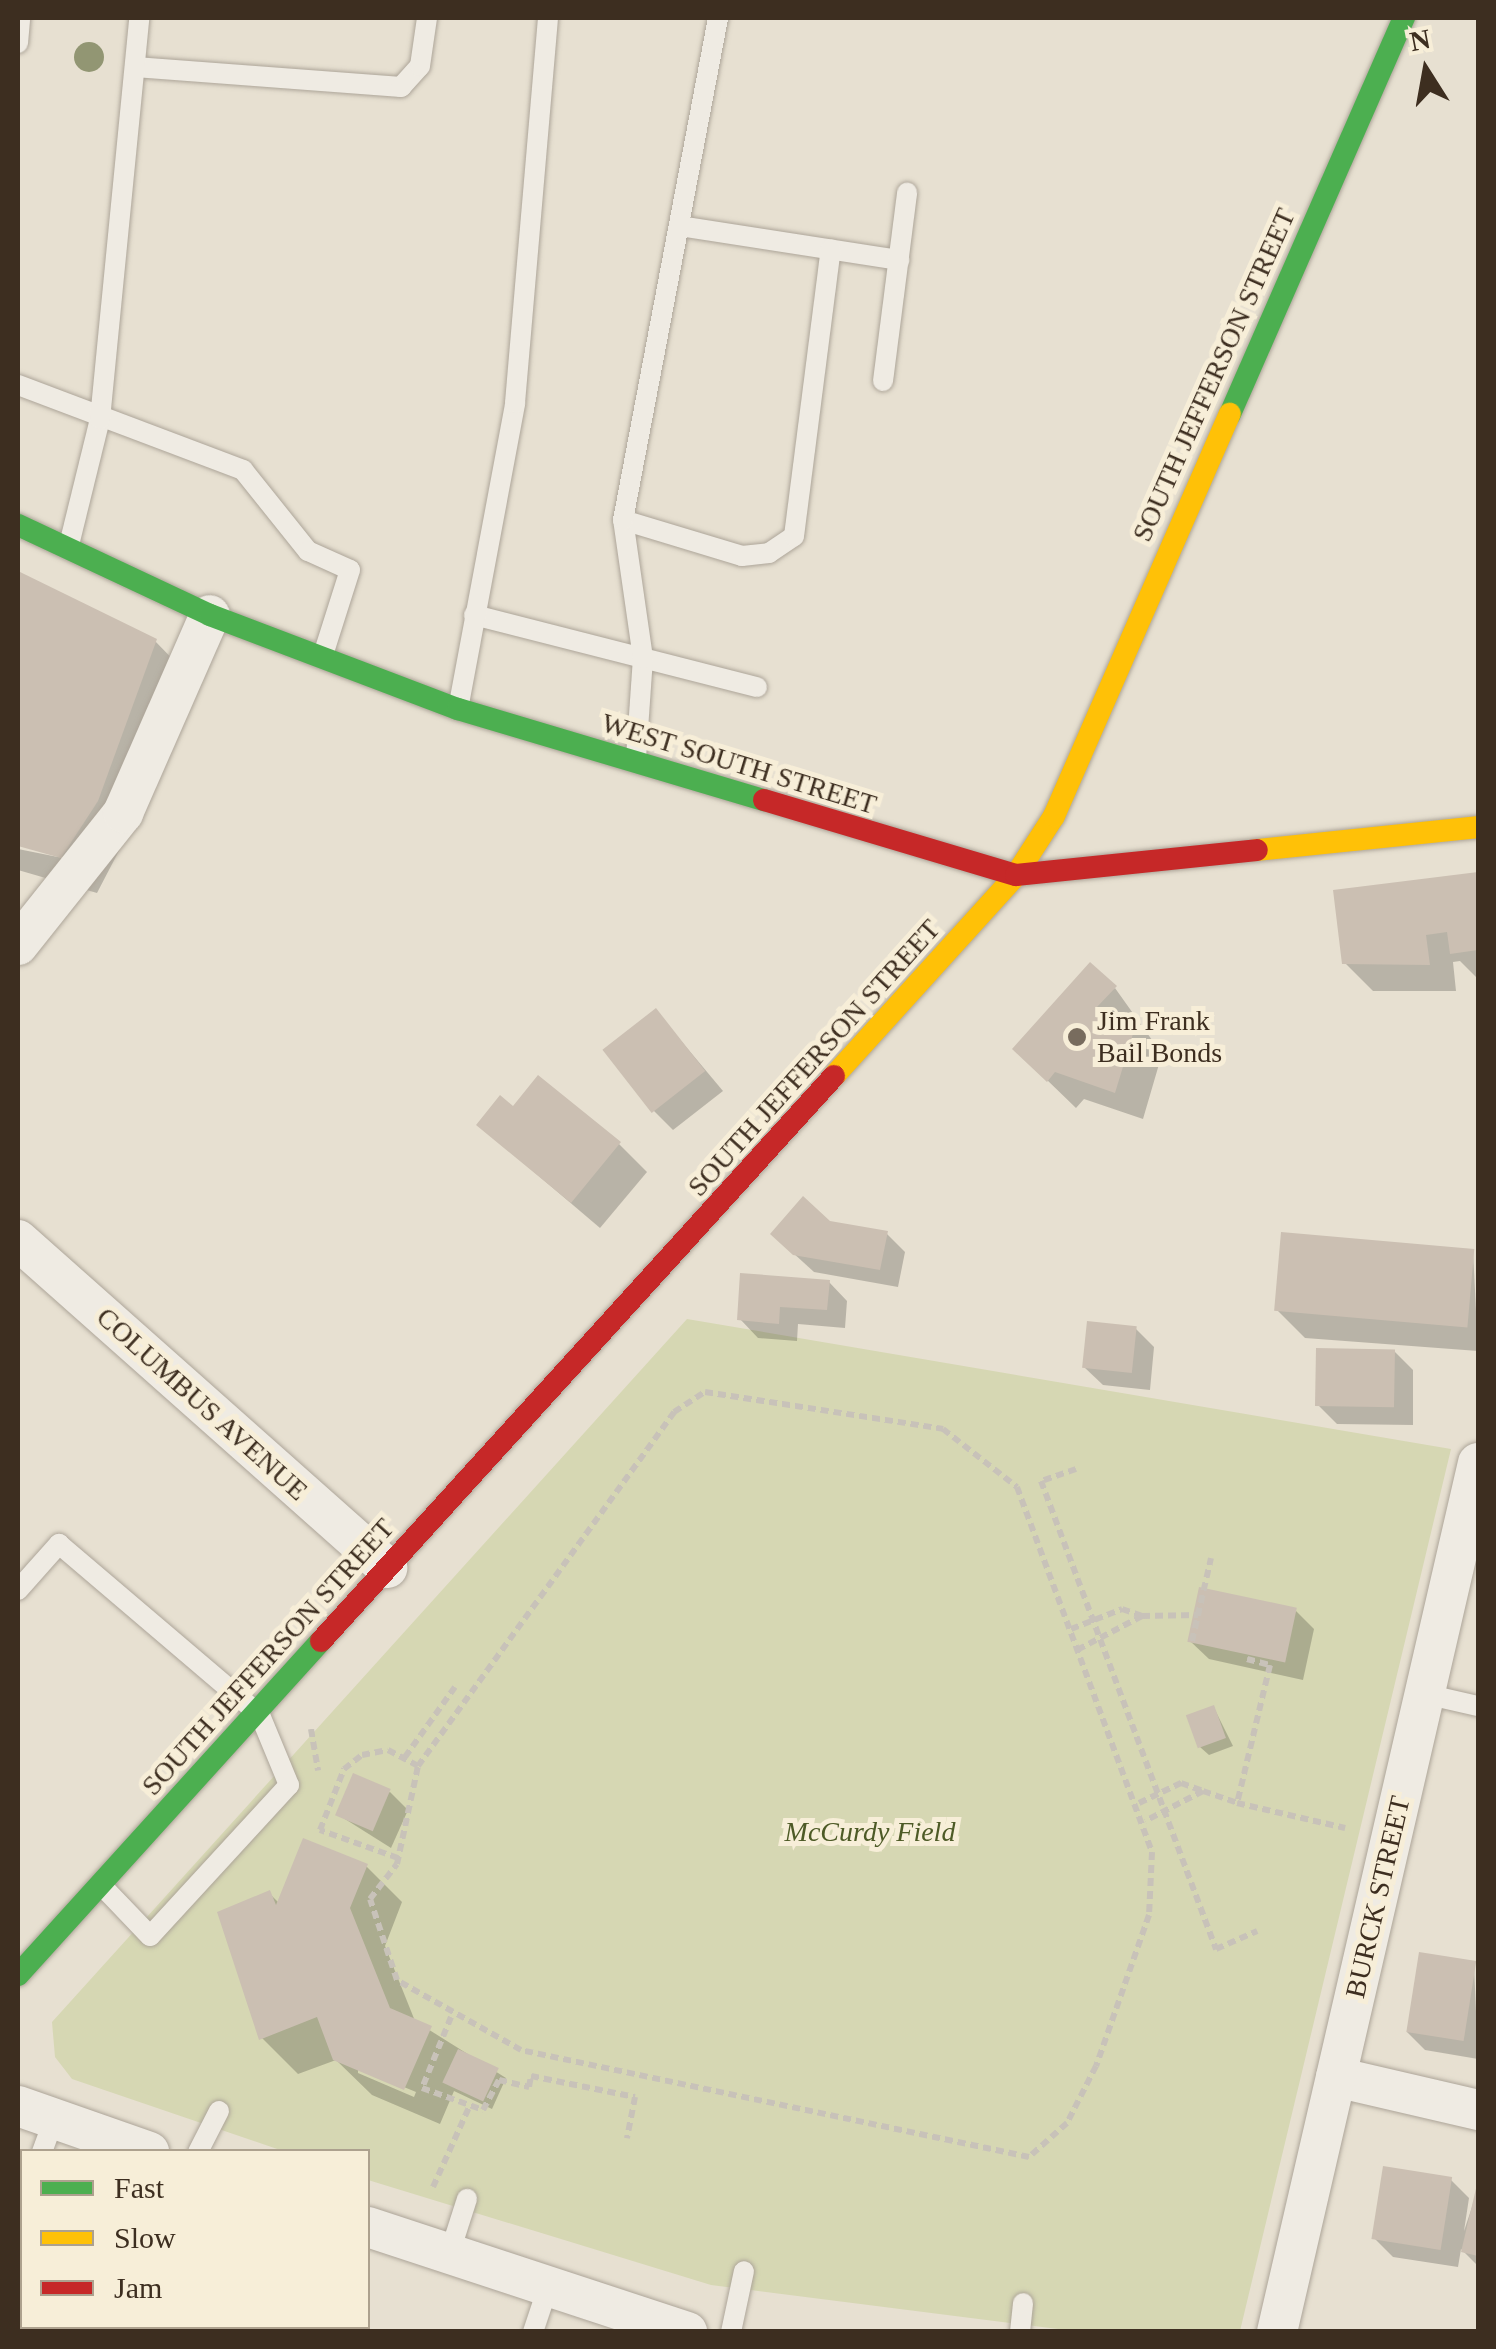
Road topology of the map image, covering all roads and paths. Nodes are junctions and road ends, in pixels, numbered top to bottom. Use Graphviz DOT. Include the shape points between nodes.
graph roads {
  1 [pos="20,18"];
  2 [pos="123,18"];
  3 [pos="139,18"];
  4 [pos="427,18"];
  5 [pos="548,18"];
  6 [pos="718,18"];
  7 [pos="1404,18"];
  8 [pos="18,43"];
  9 [pos="135,67"];
  10 [pos="907,193"];
  11 [pos="679,226"];
  12 [pos="831,250"];
  13 [pos="899,260"];
  14 [pos="883,381"];
  15 [pos="18,385"];
  16 [pos="100,419"];
  17 [pos="623,520"];
  18 [pos="18,526"];
  19 [pos="67,552"];
  20 [pos="210,615"];
  21 [pos="474,615"];
  22 [pos="322,657"];
  23 [pos="643,658"];
  24 [pos="757,687"];
  25 [pos="458,709"];
  26 [pos="634,764"];
  27 [pos="1478,827"];
  28 [pos="1016,875"];
  29 [pos="18,944"];
  30 [pos="18,1240"];
  31 [pos="1478,1463"];
  32 [pos="1076,1469"];
  33 [pos="1211,1558"];
  34 [pos="388,1568"];
  35 [pos="18,1590"];
  36 [pos="1198,1615"];
  37 [pos="1142,1616"];
  38 [pos="1094,1621"];
  39 [pos="1072,1629"];
  40 [pos="1192,1641"];
  41 [pos="1102,1642"];
  42 [pos="1079,1650"];
  43 [pos="1247,1659"];
  44 [pos="455,1687"];
  45 [pos="1424,1694"];
  46 [pos="1478,1706"];
  47 [pos="260,1716"];
  48 [pos="405,1757"];
  49 [pos="418,1766"];
  50 [pos="1203,1791"];
  51 [pos="1158,1794"];
  52 [pos="1139,1803"];
  53 [pos="1237,1803"];
  54 [pos="1165,1812"];
  55 [pos="1146,1821"];
  56 [pos="1345,1828"];
  57 [pos="398,1858"];
  58 [pos="102,1886"];
  59 [pos="1257,1932"];
  60 [pos="18,1975"];
  61 [pos="451,2016"];
  62 [pos="1336,2077"];
  63 [pos="470,2105"];
  64 [pos="1478,2110"];
  65 [pos="219,2111"];
  66 [pos="38,2126"];
  67 [pos="627,2138"];
  68 [pos="136,2149"];
  69 [pos="200,2149"];
  70 [pos="433,2187"];
  71 [pos="468,2199"];
  72 [pos="370,2228"];
  73 [pos="449,2255"];
  74 [pos="744,2270"];
  75 [pos="546,2290"];
  76 [pos="1023,2304"];
  77 [pos="533,2332"];
  78 [pos="687,2332"];
  79 [pos="731,2332"];
  80 [pos="1020,2332"];
  81 [pos="1277,2332"];
  1 -- 8 [label="lane"];
  2 -- 3 [label="lane"];
  3 -- 9 [label="lane"];
  4 -- 9 [label="lane" via="420,66 401,87"];
  5 -- 21 [label="lane" via="515,404"];
  6 -- 11 [label="lane"];
  7 -- 28 [label="main road, SOUTH JEFFERSON STREET" via="1054,816"];
  9 -- 16 [label="lane"];
  10 -- 13 [label="lane"];
  11 -- 12 [label="lane"];
  11 -- 17 [label="lane"];
  12 -- 13 [label="lane"];
  12 -- 17 [label="lane" via="794,536 770,553 742,556"];
  13 -- 14 [label="lane"];
  15 -- 16 [label="lane"];
  16 -- 19 [label="lane"];
  16 -- 22 [label="lane" via="243,470 308,551 350,570"];
  17 -- 23 [label="lane"];
  18 -- 19 [label="main road, WEST SOUTH STREET"];
  19 -- 20 [label="main road, WEST SOUTH STREET"];
  20 -- 22 [label="main road, WEST SOUTH STREET"];
  20 -- 29 [label="street" via="124,813"];
  21 -- 23 [label="lane"];
  21 -- 25 [label="lane"];
  22 -- 25 [label="main road, WEST SOUTH STREET"];
  23 -- 24 [label="lane"];
  23 -- 26 [label="lane" via="646,716"];
  25 -- 26 [label="main road, WEST SOUTH STREET"];
  26 -- 28 [label="main road, WEST SOUTH STREET"];
  27 -- 28 [label="main road, WEST SOUTH STREET"];
  28 -- 34 [label="main road, SOUTH JEFFERSON STREET"];
  30 -- 34 [label="street, COLUMBUS AVENUE"];
  31 -- 45 [label="street, BURCK STREET"];
  32 -- 38 [label="path" via="1041,1482"];
  33 -- 36 [label="path"];
  34 -- 47 [label="main road, SOUTH JEFFERSON STREET"];
  35 -- 47 [label="lane" via="59,1544"];
  36 -- 37 [label="path"];
  36 -- 40 [label="path"];
  37 -- 38 [label="path" via="1122,1609"];
  37 -- 41 [label="path"];
  38 -- 39 [label="path"];
  38 -- 41 [label="path"];
  39 -- 42 [label="path"];
  39 -- 49 [label="path" via="1017,1487 966,1440 917,1421 704,1392 674,1412"];
  41 -- 42 [label="path"];
  41 -- 51 [label="path"];
  42 -- 52 [label="path"];
  43 -- 53 [label="path" via="1270,1664"];
  44 -- 48 [label="path"];
  45 -- 46 [label="lane"];
  45 -- 62 [label="street, BURCK STREET"];
  47 -- 58 [label="main road, SOUTH JEFFERSON STREET"];
  47 -- 58 [label="lane" via="289,1785 150,1936"];
  48 -- 49 [label="path"];
  48 -- 57 [label="path" via="376,1751 354,1761 320,1830"];
  49 -- 57 [label="path"];
  50 -- 51 [label="path" via="1181,1784"];
  50 -- 53 [label="path"];
  50 -- 54 [label="path"];
  51 -- 52 [label="path"];
  51 -- 54 [label="path"];
  52 -- 55 [label="path"];
  53 -- 56 [label="path"];
  54 -- 55 [label="path"];
  54 -- 59 [label="path" via="1216,1949"];
  55 -- 61 [label="path" via="1149,1915 1134,1965 1067,2123 1029,2158 520,2050"];
  57 -- 61 [label="path" via="370,1898 374,1923 397,1980"];
  58 -- 60 [label="main road, SOUTH JEFFERSON STREET"];
  61 -- 63 [label="path" via="422,2088"];
  62 -- 64 [label="street"];
  62 -- 81 [label="street, BURCK STREET"];
  63 -- 67 [label="path" via="483,2110 500,2080 529,2087 531,2076 635,2097"];
  63 -- 70 [label="path"];
  65 -- 69 [label="lane"];
  66 -- 68 [label="street"];
  71 -- 73 [label="lane"];
  72 -- 73 [label="street"];
  73 -- 75 [label="street"];
  74 -- 79 [label="lane"];
  75 -- 77 [label="lane"];
  75 -- 78 [label="street"];
  76 -- 80 [label="lane"];
}
